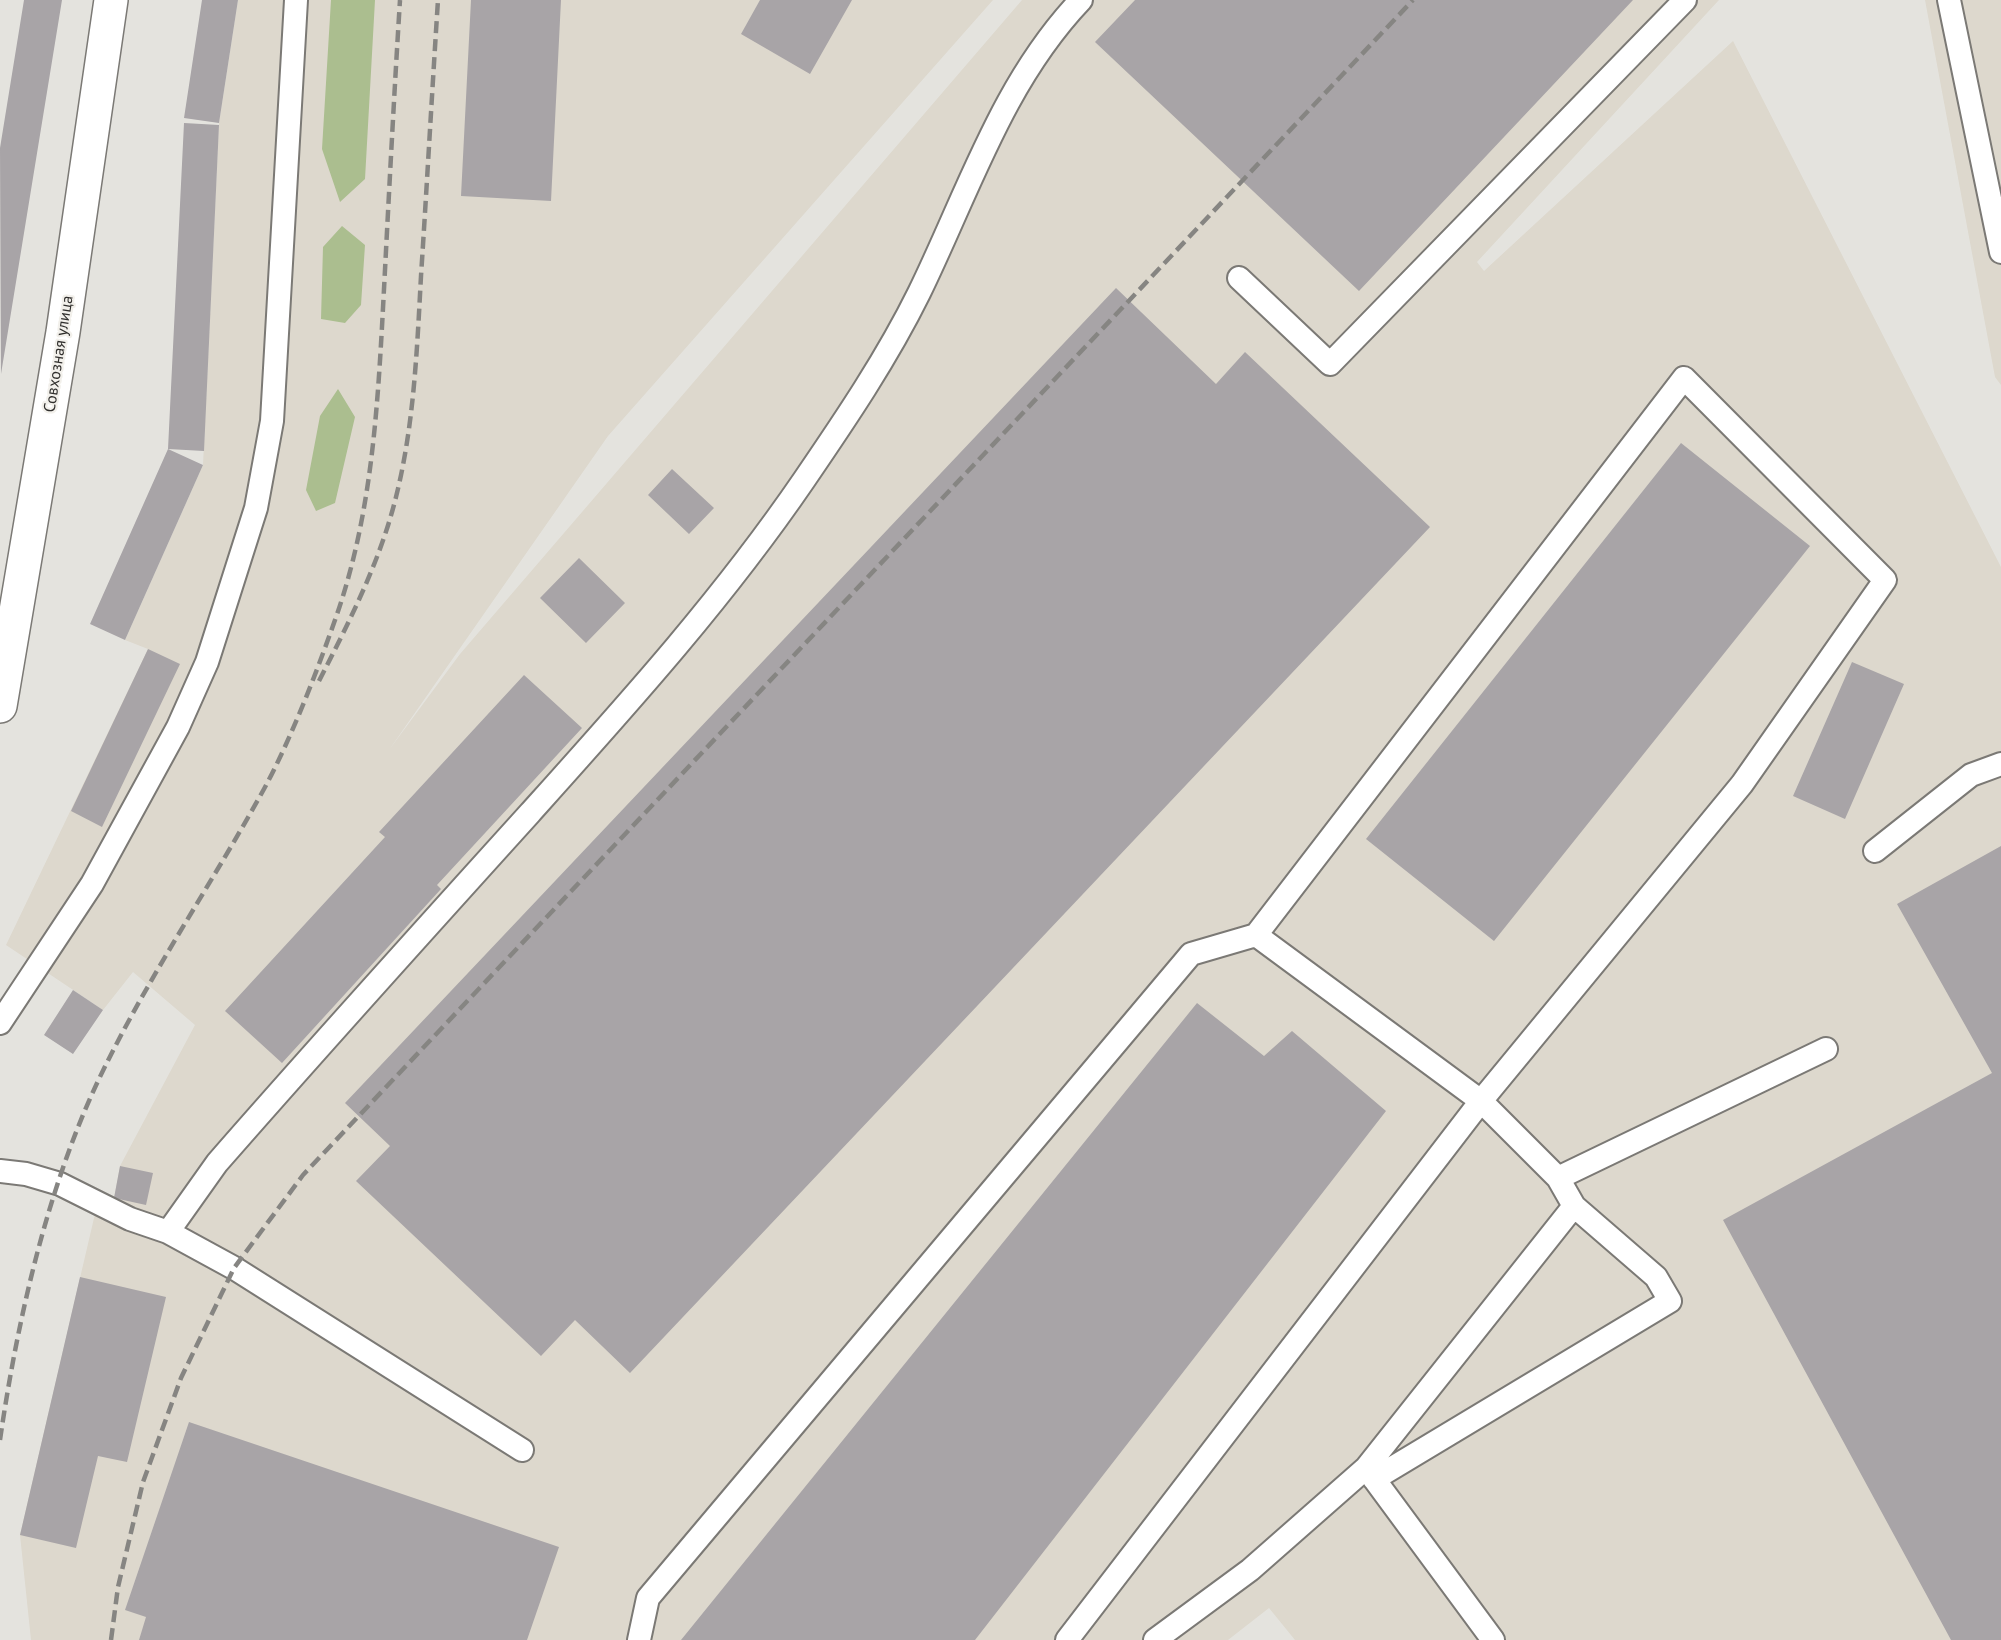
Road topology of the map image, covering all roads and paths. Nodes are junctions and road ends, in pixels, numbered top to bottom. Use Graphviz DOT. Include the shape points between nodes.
graph roads {
  1 [pos="111,0"];
  2 [pos="296,0"];
  3 [pos="1081,0"];
  4 [pos="1685,0"];
  5 [pos="1949,0"];
  6 [pos="2001,252"];
  7 [pos="1239,278"];
  8 [pos="0,706"];
  9 [pos="2001,764"];
  10 [pos="1875,851"];
  11 [pos="1256,935"];
  12 [pos="0,1023"];
  13 [pos="1826,1049"];
  14 [pos="1480,1101"];
  15 [pos="0,1171"];
  16 [pos="1558,1178"];
  17 [pos="1574,1206"];
  18 [pos="168,1233"];
  19 [pos="522,1450"];
  20 [pos="1370,1473"];
  21 [pos="639,1640"];
  22 [pos="1067,1640"];
  23 [pos="1155,1640"];
  24 [pos="1493,1640"];
  1 -- 8 [label="street, Совхозная улица" via="61,343"];
  2 -- 12 [label="lane" via="272,422 256,507 207,662 178,727 92,884"];
  3 -- 18 [label="lane" via="1027,69 1004,109 918,295 863,390 804,481 741,567 661,667 217,1163"];
  4 -- 7 [label="lane" via="1330,364"];
  5 -- 6 [label="lane"];
  9 -- 10 [label="lane" via="1971,775"];
  11 -- 14 [label="lane"];
  11 -- 14 [label="lane" via="1684,378 1885,580 1742,784"];
  11 -- 21 [label="lane" via="1191,954 648,1598"];
  13 -- 16 [label="lane"];
  14 -- 16 [label="lane"];
  14 -- 22 [label="lane"];
  15 -- 18 [label="lane" via="60,1184"];
  16 -- 17 [label="lane"];
  17 -- 20 [label="lane"];
  17 -- 20 [label="lane" via="1656,1277 1670,1301"];
  18 -- 19 [label="lane" via="234,1268"];
  20 -- 23 [label="lane"];
  20 -- 24 [label="lane"];
}
